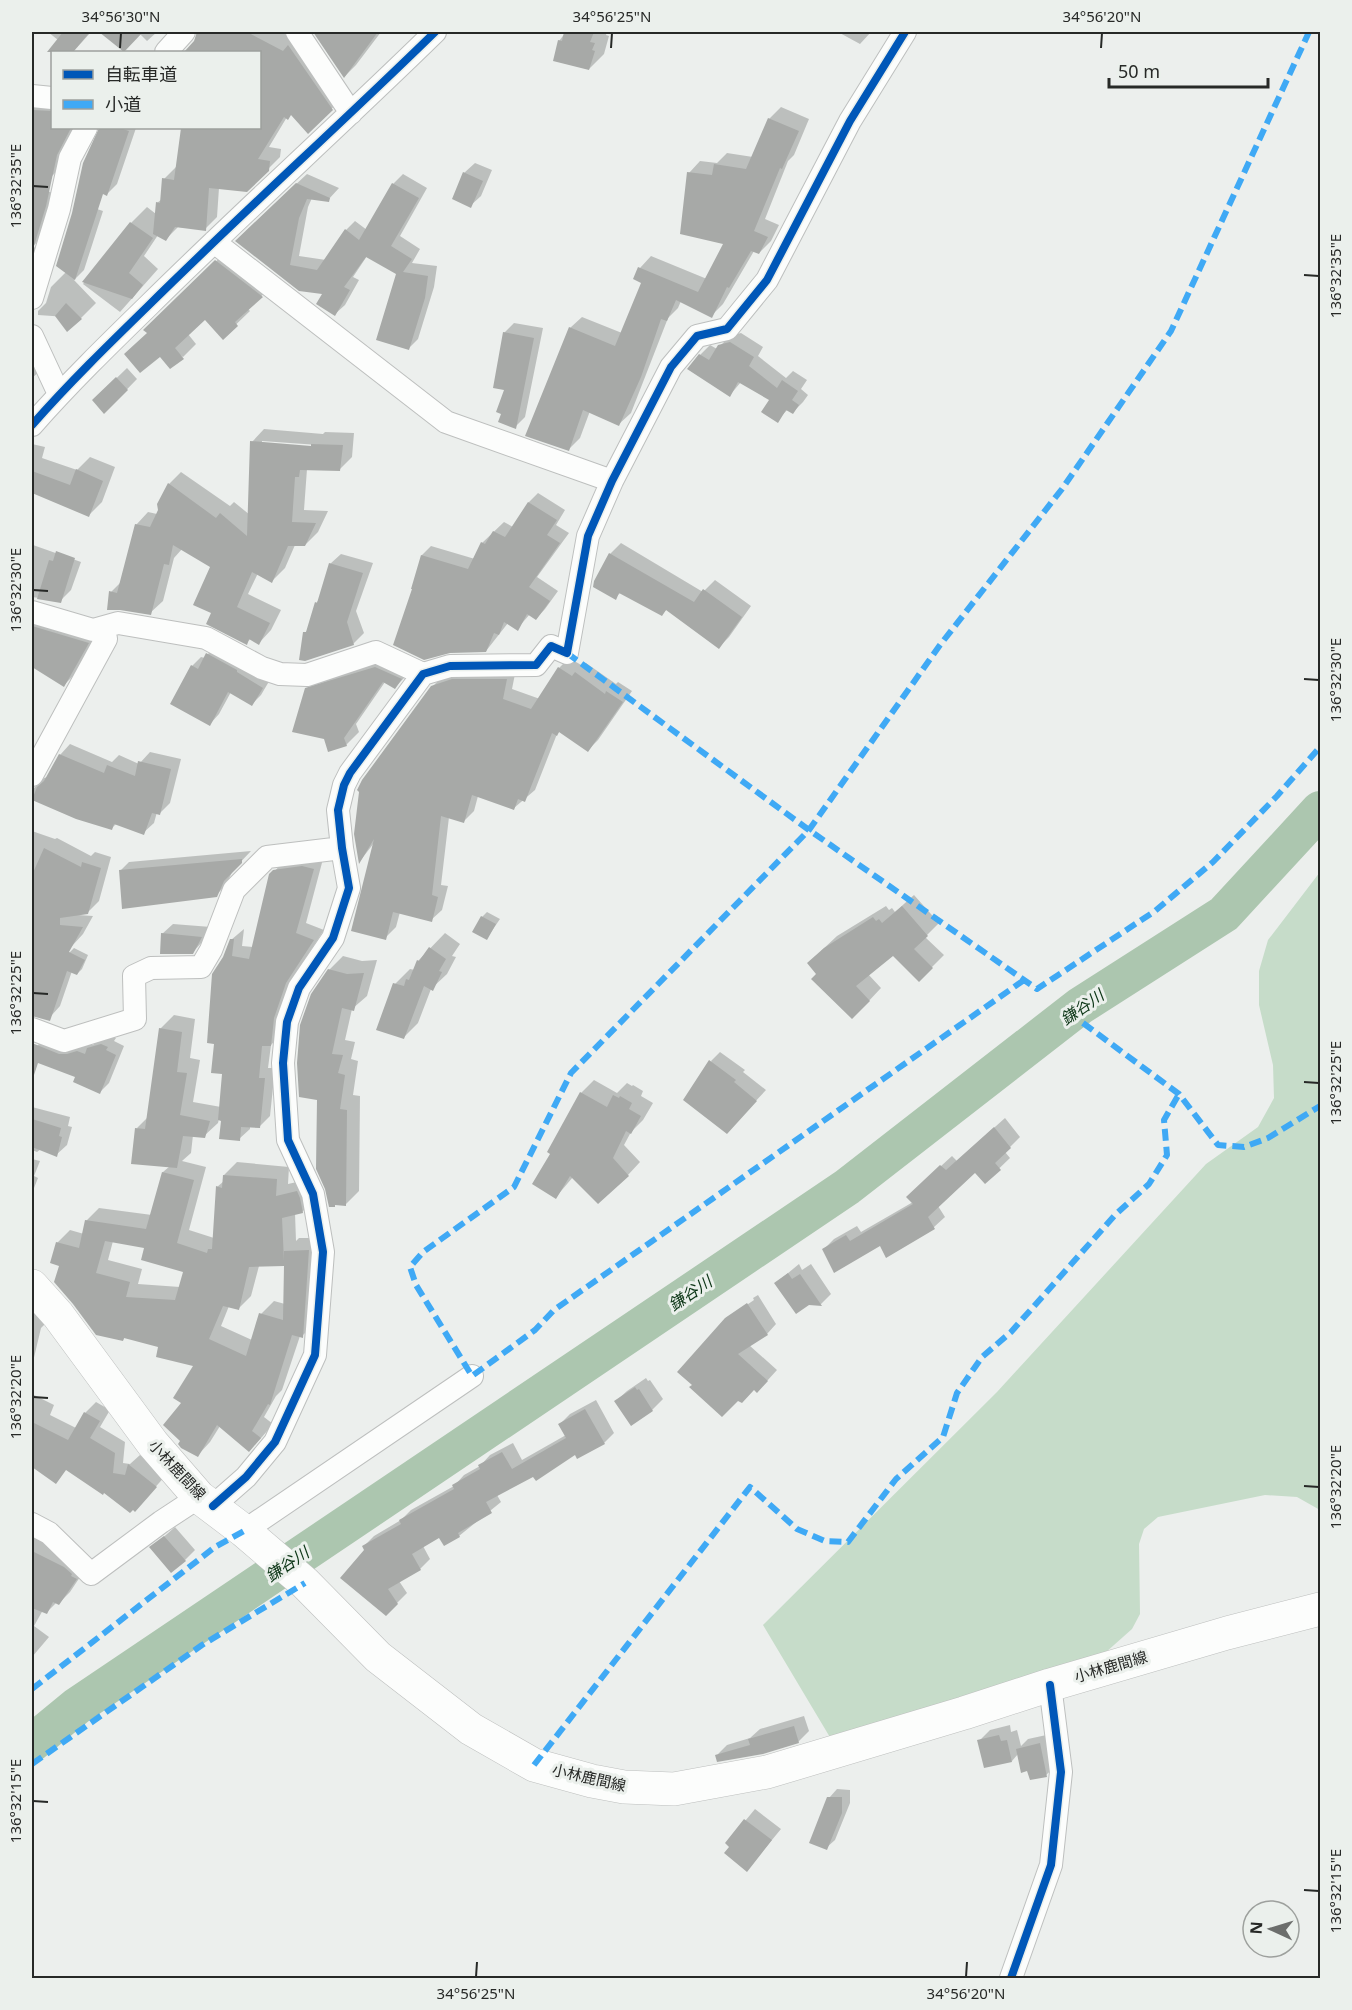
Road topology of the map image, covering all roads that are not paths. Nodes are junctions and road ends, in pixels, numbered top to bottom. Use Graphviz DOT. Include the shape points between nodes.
graph roads {
  1 [pos="184,32"];
  2 [pos="297,32"];
  3 [pos="435,32"];
  4 [pos="905,32"];
  5 [pos="167,51"];
  6 [pos="32,96"];
  7 [pos="51,98"];
  8 [pos="351,113"];
  9 [pos="85,129"];
  10 [pos="214,242"];
  11 [pos="36,268"];
  12 [pos="32,298"];
  13 [pos="32,336"];
  14 [pos="58,394"];
  15 [pos="32,425"];
  16 [pos="612,481"];
  17 [pos="32,612"];
  18 [pos="104,627"];
  19 [pos="423,674"];
  20 [pos="32,775"];
  21 [pos="342,848"];
  22 [pos="32,1029"];
  23 [pos="32,1286"];
  24 [pos="472,1376"];
  25 [pos="206,1502"];
  26 [pos="32,1524"];
  27 [pos="248,1534"];
  28 [pos="1320,1609"];
  29 [pos="1050,1685"];
  30 [pos="1011,1978"];
  1 -- 5 [label="street"];
  2 -- 8 [label="street"];
  3 -- 8 [label="street"];
  4 -- 16 [label="street" via="850,121 767,280 727,329 697,336 671,368"];
  6 -- 7 [label="street"];
  8 -- 10 [label="street"];
  9 -- 11 [label="street" via="70,158 59,209"];
  10 -- 14 [label="street"];
  10 -- 16 [label="street" via="446,422"];
  11 -- 12 [label="street"];
  13 -- 14 [label="street"];
  14 -- 15 [label="street"];
  16 -- 19 [label="street" via="588,536 567,653 551,646 536,665 450,666"];
  17 -- 18 [label="street" via="93,630"];
  18 -- 19 [label="street" via="118,623 206,638 280,674 307,675 376,652"];
  18 -- 20 [label="street" via="106,639"];
  19 -- 21 [label="street" via="350,772 338,810"];
  21 -- 22 [label="street" via="267,857 234,890 201,967 151,968 134,976 135,1019 64,1041"];
  21 -- 25 [label="street" via="349,888 333,938 299,988 287,1022 283,1063 288,1140 313,1194 322,1252 315,1355 275,1443 246,1477"];
  23 -- 25 [label="main road, 小林鹿間線" via="58,1315 153,1444"];
  24 -- 27 [label="street"];
  25 -- 26 [label="street" via="161,1522 91,1574 49,1533"];
  25 -- 27 [label="main road, 小林鹿間線"];
  27 -- 29 [label="main road, 小林鹿間線" via="297,1576 378,1657 471,1728 534,1765 624,1787 674,1789 767,1772"];
  28 -- 29 [label="main road, 小林鹿間線"];
  29 -- 30 [label="street" via="1061,1772 1051,1865"];
}
